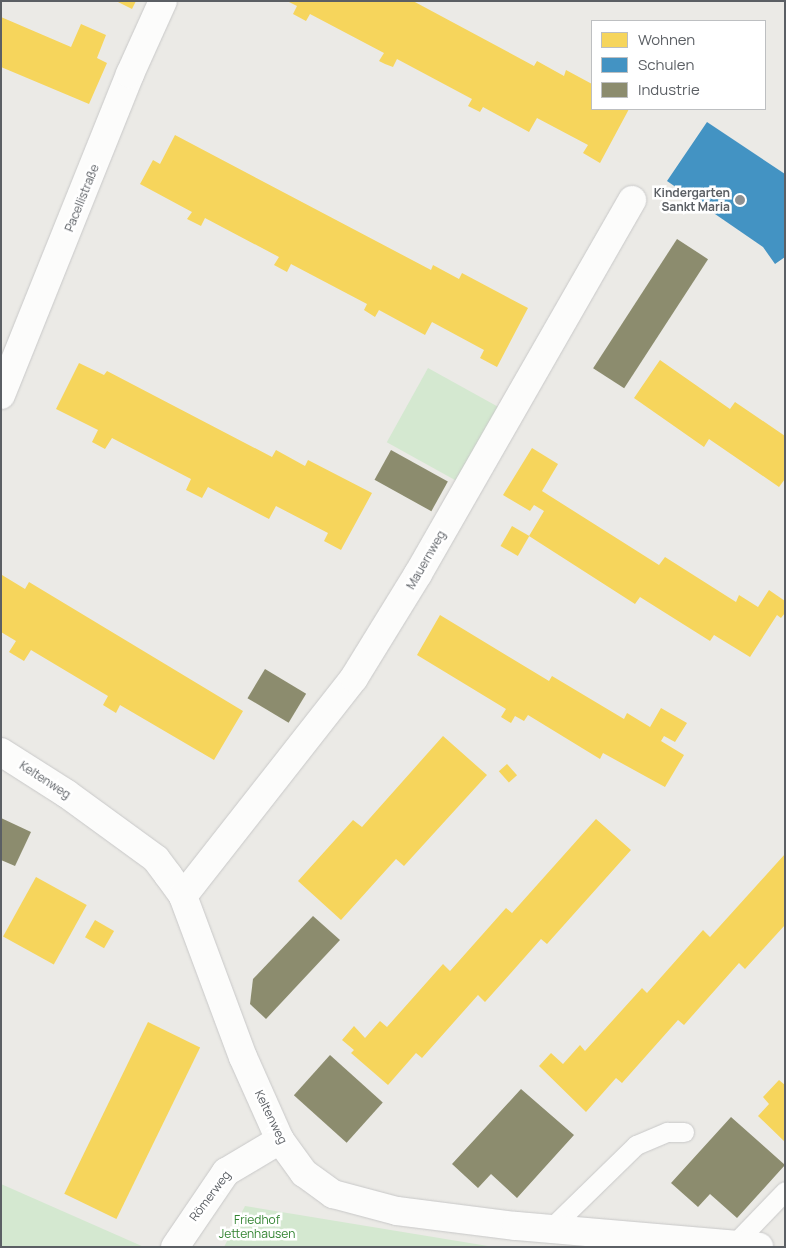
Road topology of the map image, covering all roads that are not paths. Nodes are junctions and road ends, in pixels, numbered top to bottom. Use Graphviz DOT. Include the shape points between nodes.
graph roads {
  1 [pos="163,1"];
  2 [pos="632,200"];
  3 [pos="1,394"];
  4 [pos="1,752"];
  5 [pos="183,896"];
  6 [pos="684,1132"];
  7 [pos="280,1140"];
  8 [pos="785,1190"];
  9 [pos="553,1226"];
  10 [pos="747,1245"];
  11 [pos="175,1247"];
  1 -- 3 [label="street, Pacellistraße" via="130,74"];
  2 -- 5 [label="street, Mauernweg" via="418,574 354,678"];
  4 -- 5 [label="street, Keltenweg" via="67,794 156,859"];
  5 -- 7 [label="street, Keltenweg" via="242,1058"];
  6 -- 9 [label="lane" via="667,1132 636,1145"];
  7 -- 9 [label="street, Keltenweg" via="304,1173 333,1194 397,1210 516,1226"];
  7 -- 11 [label="street, Römerweg" via="226,1172"];
  8 -- 10 [label="lane"];
  9 -- 10 [label="street, Keltenweg"];
}
